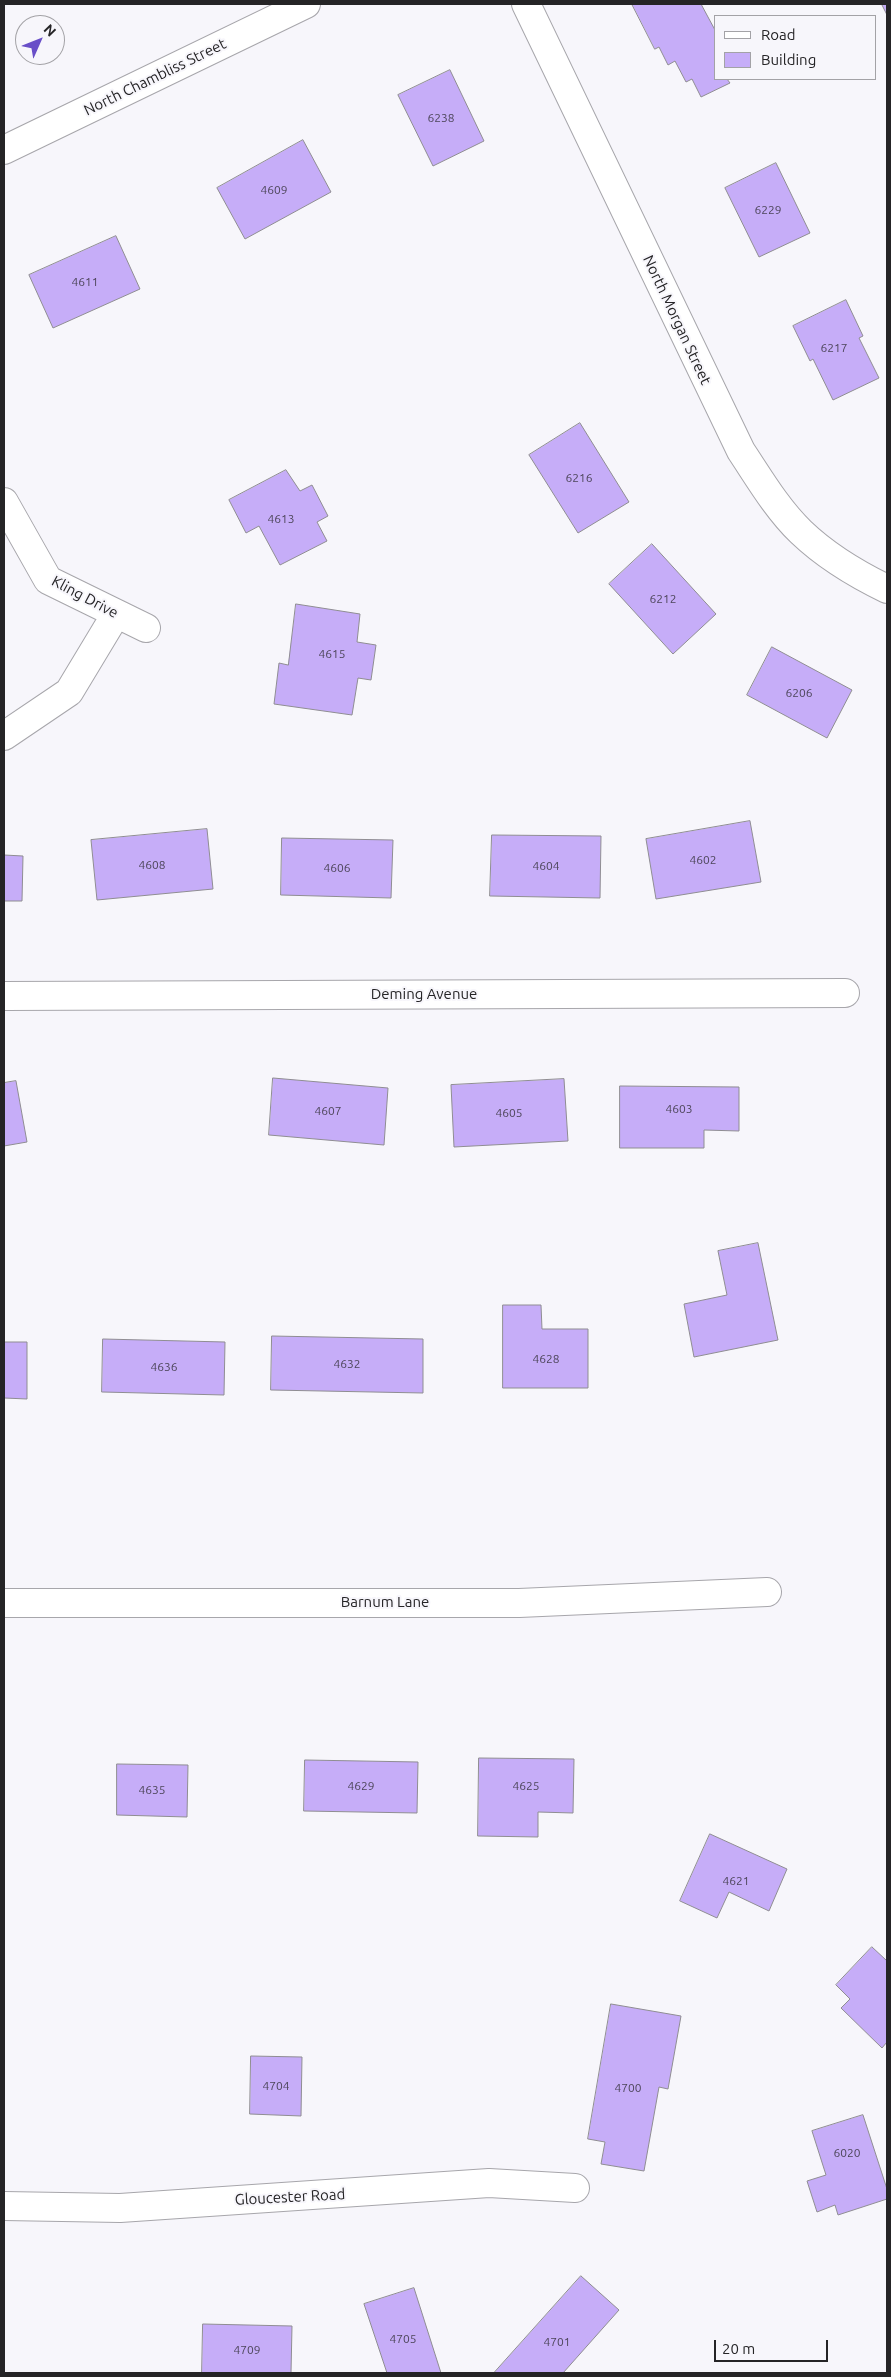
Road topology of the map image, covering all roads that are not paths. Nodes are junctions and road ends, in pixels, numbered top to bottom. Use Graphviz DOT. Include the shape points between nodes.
graph roads {
  1 [pos="306,4"];
  2 [pos="526,4"];
  3 [pos="4,150"];
  4 [pos="4,502"];
  5 [pos="887,589"];
  6 [pos="116,614"];
  7 [pos="146,628"];
  8 [pos="4,736"];
  9 [pos="845,993"];
  10 [pos="4,996"];
  11 [pos="767,1592"];
  12 [pos="4,1603"];
  13 [pos="575,2188"];
  14 [pos="4,2206"];
  1 -- 3 [label="street, North Chambliss Street"];
  2 -- 5 [label="street, North Morgan Street" via="741,451 768,492 800,531 842,565"];
  4 -- 6 [label="street, Kling Drive" via="48,580"];
  6 -- 7 [label="street, Kling Drive"];
  6 -- 8 [label="street" via="70,692"];
  9 -- 10 [label="street, Deming Avenue"];
  11 -- 12 [label="street, Barnum Lane" via="519,1604"];
  13 -- 14 [label="street, Gloucester Road" via="489,2183 120,2208"];
}
